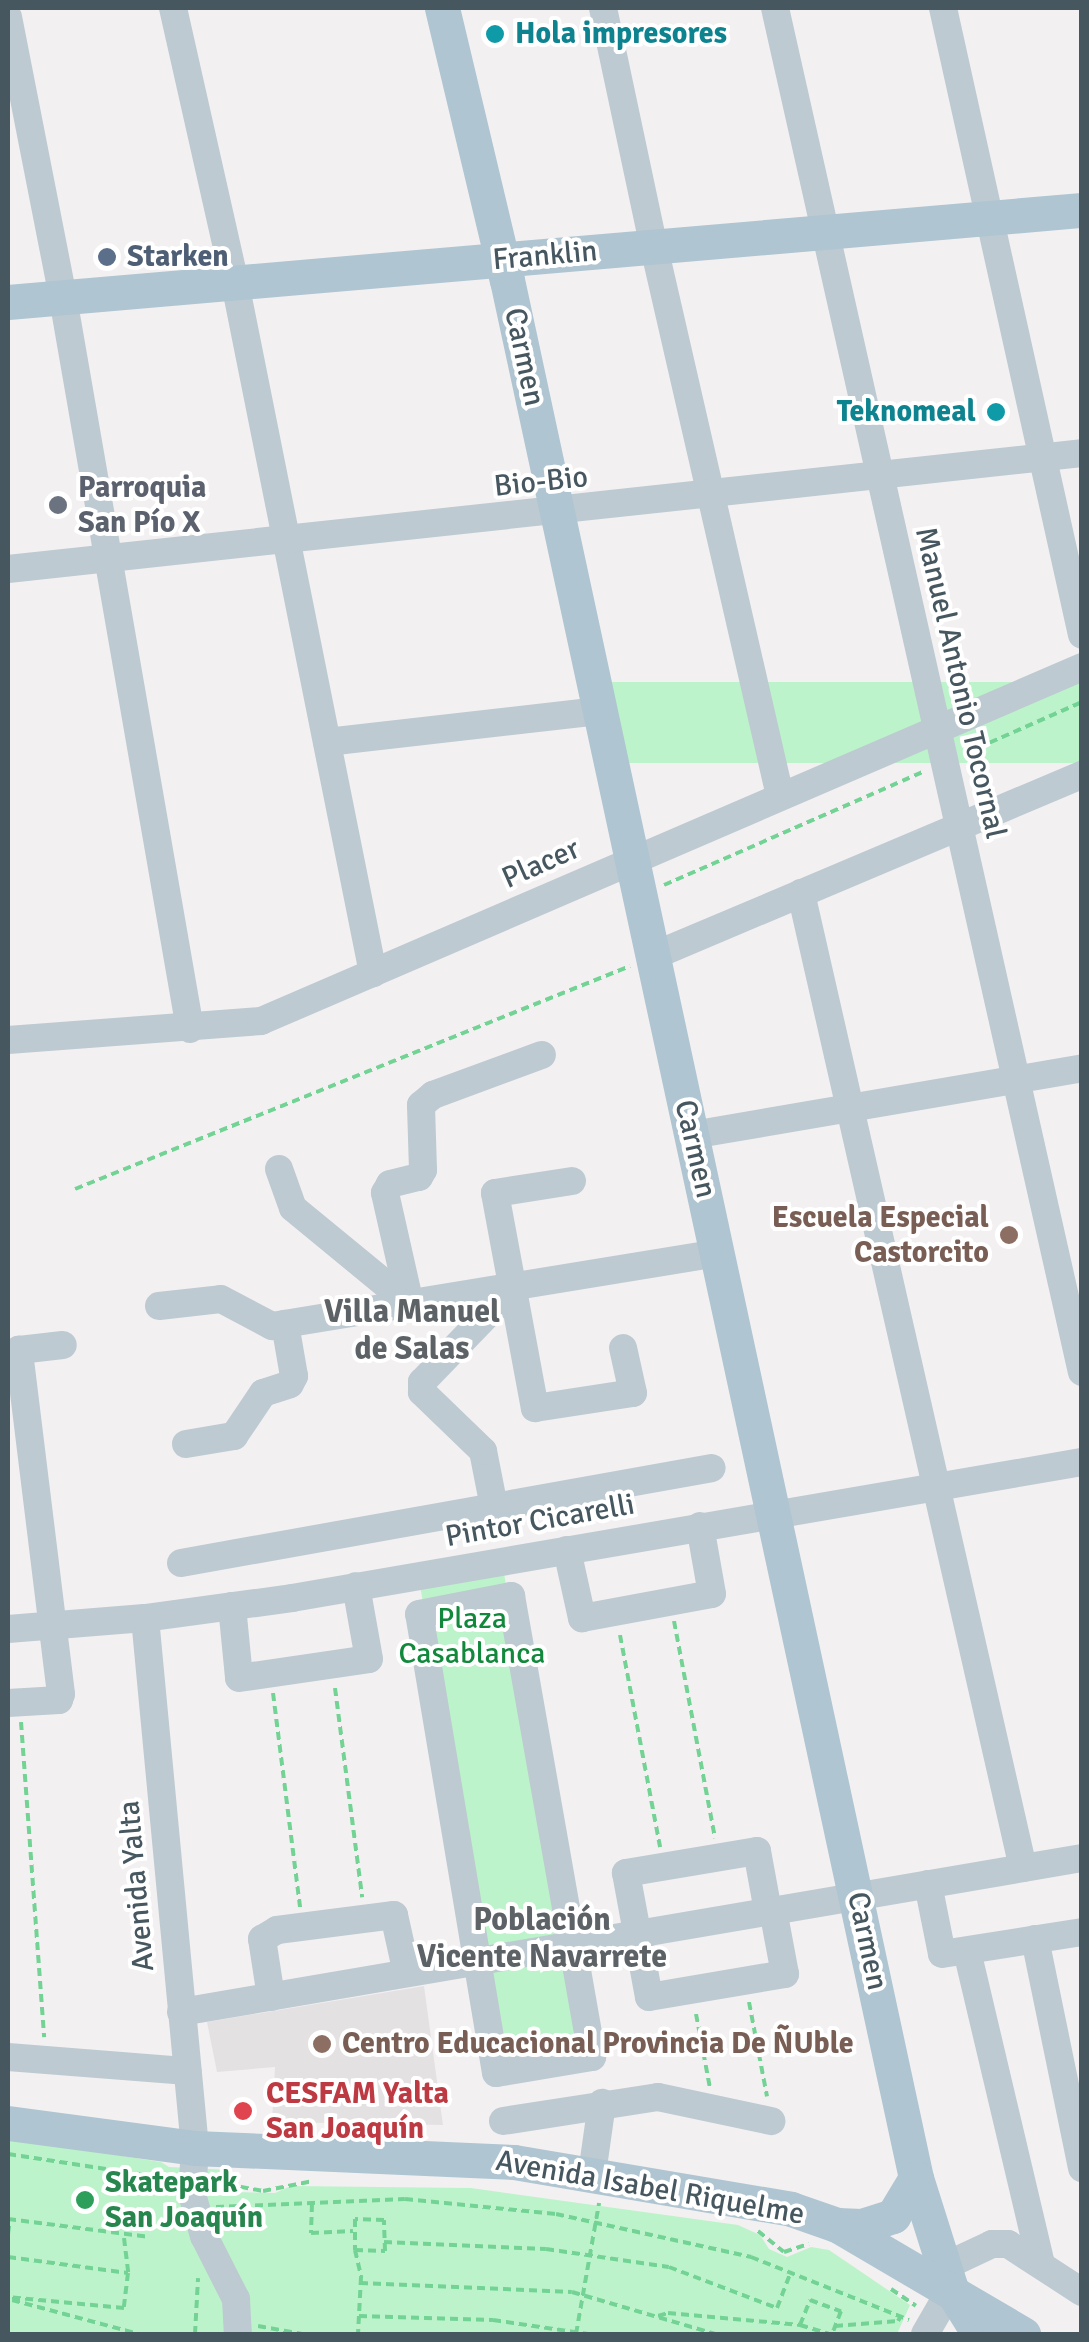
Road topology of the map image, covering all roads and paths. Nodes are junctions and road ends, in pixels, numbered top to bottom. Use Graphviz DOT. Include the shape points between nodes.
graph roads {
  1 [pos="173,8"];
  2 [pos="442,8"];
  3 [pos="604,8"];
  4 [pos="775,8"];
  5 [pos="942,8"];
  6 [pos="8,16"];
  7 [pos="1082,210"];
  8 [pos="989,218"];
  9 [pos="825,232"];
  10 [pos="654,246"];
  11 [pos="503,260"];
  12 [pos="235,282"];
  13 [pos="63,298"];
  14 [pos="8,302"];
  15 [pos="1082,453"];
  16 [pos="1042,458"];
  17 [pos="879,476"];
  18 [pos="710,495"];
  19 [pos="558,513"];
  20 [pos="287,542"];
  21 [pos="109,560"];
  22 [pos="8,569"];
  23 [pos="1082,635"];
  24 [pos="1082,668"];
  25 [pos="1082,702"];
  26 [pos="601,711"];
  27 [pos="937,729"];
  28 [pos="327,742"];
  29 [pos="945,762"];
  30 [pos="1082,775"];
  31 [pos="780,796"];
  32 [pos="960,827"];
  33 [pos="632,859"];
  34 [pos="650,891"];
  35 [pos="801,894"];
  36 [pos="652,956"];
  37 [pos="373,973"];
  38 [pos="190,1029"];
  39 [pos="8,1040"];
  40 [pos="542,1055"];
  41 [pos="1082,1068"];
  42 [pos="1016,1080"];
  43 [pos="849,1108"];
  44 [pos="692,1135"];
  45 [pos="279,1168"];
  46 [pos="572,1181"];
  47 [pos="76,1190"];
  48 [pos="718,1253"];
  49 [pos="512,1288"];
  50 [pos="410,1304"];
  51 [pos="160,1306"];
  52 [pos="285,1324"];
  53 [pos="63,1345"];
  54 [pos="623,1348"];
  55 [pos="1082,1372"];
  56 [pos="186,1444"];
  57 [pos="1082,1462"];
  58 [pos="712,1468"];
  59 [pos="935,1486"];
  60 [pos="494,1507"];
  61 [pos="775,1514"];
  62 [pos="700,1526"];
  63 [pos="567,1550"];
  64 [pos="181,1563"];
  65 [pos="356,1586"];
  66 [pos="671,1602"];
  67 [pos="232,1606"];
  68 [pos="615,1612"];
  69 [pos="145,1618"];
  70 [pos="55,1627"];
  71 [pos="8,1629"];
  72 [pos="332,1664"];
  73 [pos="271,1674"];
  74 [pos="14,1703"];
  75 [pos="718,1857"];
  76 [pos="1082,1858"];
  77 [pos="664,1866"];
  78 [pos="1023,1868"];
  79 [pos="928,1884"];
  80 [pos="858,1896"];
  81 [pos="770,1911"];
  82 [pos="365,1916"];
  83 [pos="303,1926"];
  84 [pos="1082,1932"];
  85 [pos="637,1934"];
  86 [pos="1035,1939"];
  87 [pos="570,1945"];
  88 [pos="967,1950"];
  89 [pos="477,1961"];
  90 [pos="406,1973"];
  91 [pos="746,1981"];
  92 [pos="692,1990"];
  93 [pos="271,1996"];
  94 [pos="181,2012"];
  95 [pos="8,2058"];
  96 [pos="46,2061"];
  97 [pos="187,2070"];
  98 [pos="602,2103"];
  99 [pos="713,2107"];
  100 [pos="771,2120"];
  101 [pos="503,2121"];
  102 [pos="8,2123"];
  103 [pos="8,2145"];
  104 [pos="8,2154"];
  105 [pos="193,2166"];
  106 [pos="1082,2168"];
  107 [pos="296,2176"];
  108 [pos="314,2176"];
  109 [pos="916,2178"];
  110 [pos="325,2180"];
  111 [pos="594,2194"];
  112 [pos="312,2204"];
  113 [pos="616,2204"];
  114 [pos="201,2208"];
  115 [pos="9,2219"];
  116 [pos="595,2222"];
  117 [pos="750,2227"];
  118 [pos="8,2230"];
  119 [pos="355,2231"];
  120 [pos="124,2236"];
  121 [pos="822,2236"];
  122 [pos="150,2237"];
  123 [pos="384,2242"];
  124 [pos="355,2250"];
  125 [pos="589,2256"];
  126 [pos="8,2257"];
  127 [pos="1041,2264"];
  128 [pos="790,2272"];
  129 [pos="128,2273"];
  130 [pos="198,2278"];
  131 [pos="876,2279"];
  132 [pos="360,2282"];
  133 [pos="894,2284"];
  134 [pos="1082,2292"];
  135 [pos="585,2296"];
  136 [pos="8,2298"];
  137 [pos="934,2308"];
  138 [pos="358,2316"];
  139 [pos="658,2316"];
  140 [pos="900,2316"];
  141 [pos="800,2325"];
  142 [pos="835,2326"];
  143 [pos="577,2333"];
  144 [pos="140,2334"];
  145 [pos="195,2334"];
  146 [pos="238,2334"];
  147 [pos="358,2334"];
  148 [pos="588,2334"];
  149 [pos="716,2334"];
  150 [pos="831,2334"];
  151 [pos="979,2334"];
  152 [pos="1023,2334"];
  1 -- 12 [label="street"];
  2 -- 11 [label="main road, Carmen"];
  3 -- 10 [label="street"];
  4 -- 9 [label="street, Manuel Antonio Tocornal"];
  5 -- 8 [label="street"];
  6 -- 13 [label="street"];
  7 -- 8 [label="main road, Franklin"];
  8 -- 9 [label="main road, Franklin"];
  8 -- 16 [label="street"];
  9 -- 10 [label="main road, Franklin"];
  9 -- 17 [label="street, Manuel Antonio Tocornal"];
  10 -- 11 [label="main road, Franklin"];
  10 -- 18 [label="street"];
  11 -- 12 [label="main road, Franklin"];
  11 -- 19 [label="main road, Carmen"];
  12 -- 13 [label="main road, Franklin"];
  12 -- 20 [label="street"];
  13 -- 14 [label="main road, Franklin"];
  13 -- 21 [label="street"];
  15 -- 16 [label="street, Bio-Bio"];
  16 -- 17 [label="street, Bio-Bio"];
  16 -- 23 [label="street"];
  17 -- 18 [label="street, Bio-Bio"];
  17 -- 27 [label="street, Manuel Antonio Tocornal"];
  18 -- 19 [label="street, Bio-Bio"];
  18 -- 31 [label="street"];
  19 -- 20 [label="street, Bio-Bio"];
  19 -- 26 [label="main road, Carmen"];
  20 -- 21 [label="street, Bio-Bio"];
  20 -- 28 [label="street"];
  21 -- 22 [label="street, Bio-Bio"];
  21 -- 38 [label="street"];
  24 -- 27 [label="street, Placer"];
  25 -- 29 [label="path"];
  26 -- 28 [label="street"];
  26 -- 33 [label="main road, Carmen"];
  27 -- 29 [label="street, Manuel Antonio Tocornal"];
  27 -- 31 [label="street, Placer"];
  28 -- 37 [label="street"];
  29 -- 32 [label="street, Manuel Antonio Tocornal"];
  29 -- 34 [label="path"];
  30 -- 32 [label="street"];
  31 -- 33 [label="street, Placer"];
  32 -- 35 [label="street"];
  32 -- 42 [label="street, Manuel Antonio Tocornal"];
  33 -- 36 [label="main road, Carmen"];
  33 -- 37 [label="street, Placer"];
  35 -- 36 [label="street"];
  35 -- 43 [label="street"];
  36 -- 44 [label="main road, Carmen"];
  36 -- 47 [label="path"];
  37 -- 38 [label="street, Placer" via="250,1025"];
  38 -- 39 [label="street, Placer"];
  40 -- 50 [label="street" via="421,1105 423,1170 390,1184 385,1193"];
  41 -- 42 [label="street"];
  42 -- 43 [label="street"];
  42 -- 55 [label="street, Manuel Antonio Tocornal"];
  43 -- 44 [label="street"];
  43 -- 59 [label="street"];
  44 -- 48 [label="main road, Carmen"];
  45 -- 50 [label="street" via="293,1208"];
  46 -- 49 [label="street" via="494,1193"];
  48 -- 49 [label="street"];
  48 -- 61 [label="main road, Carmen"];
  49 -- 50 [label="street"];
  49 -- 54 [label="street" via="535,1408 633,1393"];
  49 -- 60 [label="street" via="422,1382 422,1392 482,1451"];
  50 -- 52 [label="street"];
  51 -- 52 [label="street" via="221,1298 272,1326"];
  52 -- 56 [label="street" via="290,1384 263,1392 234,1436"];
  53 -- 70 [label="street" via="19,1350"];
  57 -- 59 [label="street, Pintor Cicarelli"];
  58 -- 60 [label="street"];
  59 -- 61 [label="street, Pintor Cicarelli"];
  59 -- 78 [label="street"];
  60 -- 64 [label="street"];
  61 -- 62 [label="street, Pintor Cicarelli"];
  61 -- 80 [label="main road, Carmen"];
  62 -- 63 [label="street, Pintor Cicarelli"];
  62 -- 66 [label="street" via="712,1594"];
  63 -- 65 [label="street, Pintor Cicarelli"];
  63 -- 68 [label="street" via="582,1618"];
  65 -- 67 [label="street, Pintor Cicarelli"];
  65 -- 72 [label="street" via="368,1659"];
  66 -- 68 [label="street"];
  66 -- 75 [label="path"];
  67 -- 69 [label="street, Pintor Cicarelli"];
  67 -- 73 [label="street" via="239,1678"];
  68 -- 77 [label="path"];
  69 -- 70 [label="street, Pintor Cicarelli"];
  69 -- 94 [label="street, Avenida Yalta"];
  70 -- 71 [label="street, Pintor Cicarelli"];
  70 -- 74 [label="street" via="59,1700"];
  72 -- 73 [label="street"];
  72 -- 82 [label="path"];
  73 -- 83 [label="path"];
  74 -- 96 [label="path"];
  75 -- 77 [label="street"];
  75 -- 81 [label="street" via="756,1851"];
  76 -- 78 [label="street"];
  77 -- 85 [label="street" via="626,1873"];
  78 -- 79 [label="street"];
  79 -- 80 [label="street"];
  79 -- 88 [label="street" via="942,1954"];
  80 -- 81 [label="street"];
  80 -- 109 [label="main road, Carmen"];
  81 -- 85 [label="street"];
  81 -- 91 [label="street" via="785,1974"];
  82 -- 83 [label="street"];
  82 -- 90 [label="street" via="394,1915"];
  83 -- 93 [label="street" via="262,1939"];
  84 -- 86 [label="street"];
  85 -- 87 [label="street"];
  85 -- 92 [label="street" via="649,1996"];
  86 -- 88 [label="street"];
  86 -- 106 [label="street"];
  87 -- 89 [label="street"];
  87 -- 89 [label="street" via="592,2057 496,2072"];
  87 -- 89 [label="street" via="511,1596 419,1614"];
  88 -- 127 [label="street"];
  89 -- 90 [label="street"];
  90 -- 93 [label="street"];
  91 -- 92 [label="street"];
  91 -- 100 [label="path"];
  92 -- 99 [label="path"];
  93 -- 94 [label="street"];
  94 -- 97 [label="street, Avenida Yalta"];
  95 -- 96 [label="street"];
  96 -- 97 [label="street"];
  97 -- 105 [label="street, Avenida Yalta"];
  98 -- 99 [label="street" via="658,2097"];
  98 -- 101 [label="street"];
  98 -- 111 [label="street"];
  99 -- 100 [label="street"];
  102 -- 105 [label="main road, Avenida Isabel Riquelme"];
  103 -- 105 [label="path"];
  104 -- 105 [label="path"];
  105 -- 110 [label="path" via="251,2191"];
  105 -- 111 [label="main road, Avenida Isabel Riquelme" via="482,2159"];
  105 -- 146 [label="street, Avenida Yalta" via="204,2236 236,2299"];
  107 -- 108 [label="path"];
  109 -- 121 [label="main road" via="892,2216"];
  109 -- 137 [label="main road, Carmen"];
  111 -- 113 [label="path"];
  111 -- 116 [label="path"];
  111 -- 121 [label="main road, Avenida Isabel Riquelme" via="791,2209"];
  112 -- 114 [label="path"];
  112 -- 116 [label="path" via="404,2199"];
  112 -- 119 [label="path" via="311,2233"];
  115 -- 118 [label="path"];
  115 -- 120 [label="path"];
  116 -- 125 [label="path"];
  116 -- 128 [label="path" via="726,2250"];
  117 -- 121 [label="path" via="784,2252"];
  119 -- 123 [label="path" via="355,2219 384,2220"];
  119 -- 124 [label="path"];
  120 -- 122 [label="path"];
  120 -- 129 [label="path"];
  121 -- 137 [label="main road, Avenida Isabel Riquelme"];
  123 -- 124 [label="path" via="384,2251"];
  123 -- 125 [label="path"];
  124 -- 132 [label="path"];
  125 -- 128 [label="path" via="668,2267 777,2308"];
  125 -- 135 [label="path"];
  126 -- 129 [label="path"];
  127 -- 134 [label="street"];
  127 -- 137 [label="street" via="1008,2244 992,2244"];
  128 -- 140 [label="path"];
  129 -- 136 [label="path" via="124,2308"];
  130 -- 145 [label="path"];
  131 -- 137 [label="path"];
  132 -- 135 [label="path" via="530,2287"];
  132 -- 138 [label="path"];
  133 -- 137 [label="path"];
  135 -- 139 [label="path"];
  135 -- 143 [label="path"];
  136 -- 144 [label="path"];
  137 -- 140 [label="path"];
  137 -- 151 [label="main road"];
  137 -- 152 [label="main road, Avenida Isabel Riquelme"];
  138 -- 143 [label="path" via="493,2320"];
  138 -- 147 [label="path"];
  139 -- 141 [label="path"];
  139 -- 149 [label="path"];
  140 -- 142 [label="path"];
  141 -- 142 [label="path" via="810,2300 840,2310"];
  141 -- 150 [label="path"];
  142 -- 150 [label="path"];
  143 -- 148 [label="path"];
}
